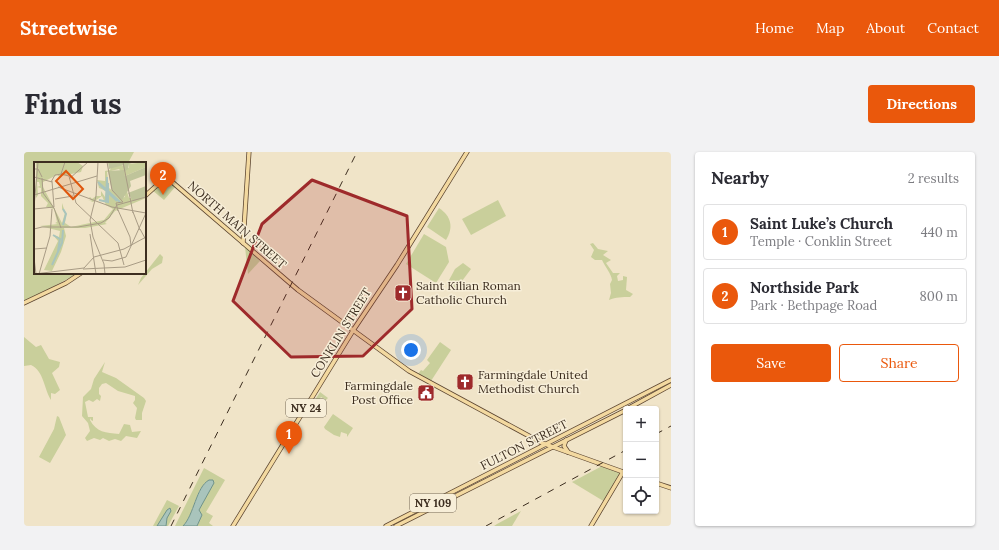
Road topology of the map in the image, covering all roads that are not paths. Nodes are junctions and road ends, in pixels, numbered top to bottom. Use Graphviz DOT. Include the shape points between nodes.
graph roads {
  1 [pos="249,152"];
  2 [pos="467,152"];
  3 [pos="146,195"];
  4 [pos="243,243"];
  5 [pos="81,274"];
  6 [pos="24,303"];
  7 [pos="353,331"];
  8 [pos="671,380"];
  9 [pos="671,385"];
  10 [pos="632,406"];
  11 [pos="623,411"];
  12 [pos="566,440"];
  13 [pos="547,445"];
  14 [pos="552,447"];
  15 [pos="568,453"];
  16 [pos="623,471"];
  17 [pos="623,475"];
  18 [pos="480,480"];
  19 [pos="659,484"];
  20 [pos="671,488"];
  21 [pos="456,496"];
  22 [pos="396,524"];
  23 [pos="233,526"];
  24 [pos="386,526"];
  25 [pos="392,526"];
  26 [pos="591,526"];
  1 -- 4 [label="main road"];
  2 -- 7 [label="main road, CONKLIN STREET / NY 24"];
  3 -- 4 [label="main road, NORTH MAIN STREET" via="156,186 172,181"];
  4 -- 7 [label="main road, NORTH MAIN STREET"];
  5 -- 6 [label="main road" via="66,284"];
  7 -- 13 [label="main road, NORTH MAIN STREET" via="415,375"];
  7 -- 23 [label="main road, CONKLIN STREET / NY 24"];
  8 -- 13 [label="main road, FULTON STREET / NY 109"];
  9 -- 10 [label="main road, FULTON STREET / NY 109"];
  11 -- 12 [label="main road, FULTON STREET / NY 109"];
  12 -- 14 [label="main road, FULTON STREET / NY 109"];
  12 -- 15 [label="main road" via="564,446"];
  13 -- 14 [label="main road, NORTH MAIN STREET"];
  13 -- 18 [label="main road, FULTON STREET / NY 109"];
  14 -- 15 [label="main road, NORTH MAIN STREET"];
  14 -- 21 [label="main road, FULTON STREET / NY 109"];
  15 -- 16 [label="main road, NORTH MAIN STREET"];
  17 -- 26 [label="main road"];
  18 -- 21 [label="main road"];
  18 -- 22 [label="main road, FULTON STREET / NY 109" via="414,512"];
  19 -- 20 [label="main road"];
  21 -- 22 [label="main road, FULTON STREET / NY 109"];
  22 -- 24 [label="main road, FULTON STREET / NY 109"];
  22 -- 25 [label="main road"];
}
